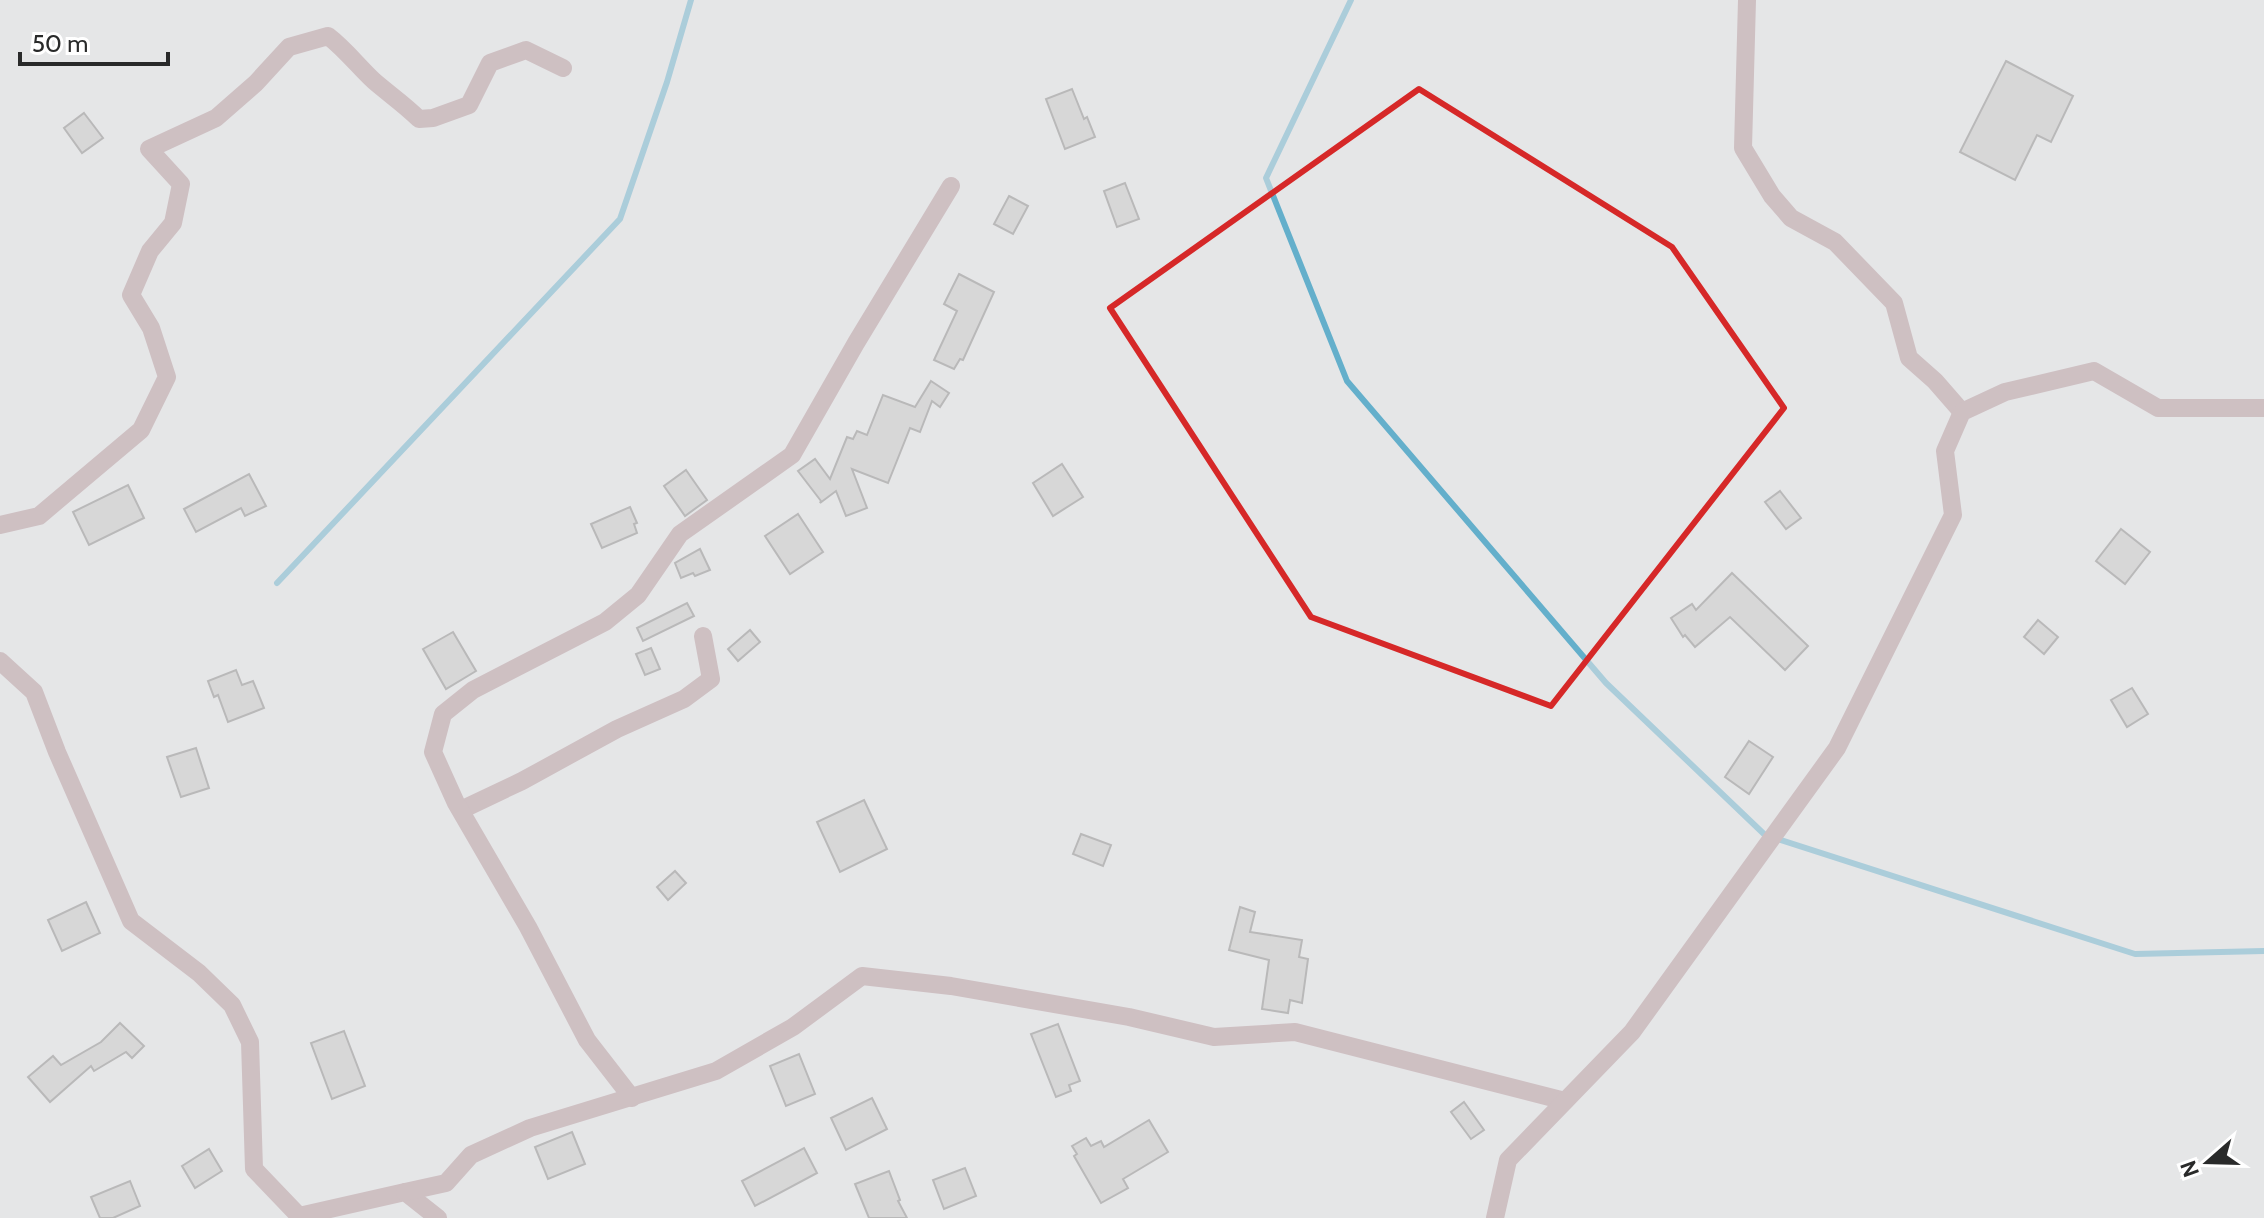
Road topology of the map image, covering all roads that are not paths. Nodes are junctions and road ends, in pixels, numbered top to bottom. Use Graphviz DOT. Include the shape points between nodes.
graph roads {
  1 [pos="1747,0"];
  2 [pos="563,68"];
  3 [pos="951,186"];
  4 [pos="2264,408"];
  5 [pos="1962,412"];
  6 [pos="0,525"];
  7 [pos="703,636"];
  8 [pos="0,661"];
  9 [pos="461,810"];
  10 [pos="632,1098"];
  11 [pos="1565,1101"];
  12 [pos="405,1192"];
  13 [pos="438,1218"];
  14 [pos="1495,1218"];
  1 -- 5 [label="street" via="1743,148 1791,218 1835,242 1894,303 1909,358"];
  2 -- 6 [label="street" via="526,50 490,63 469,105 419,119 328,36 289,47 216,118 149,149 181,184 173,223 150,251 131,295 151,328 167,377 141,430 39,516"];
  3 -- 9 [label="street" via="792,455 680,534 638,595 605,622 473,690 443,714 433,752"];
  4 -- 5 [label="street" via="2158,408 2094,371 2005,392"];
  5 -- 11 [label="street" via="1945,451 1953,515 1837,748 1632,1032"];
  7 -- 9 [label="street" via="711,679 684,699"];
  8 -- 12 [label="street" via="34,692 131,921 232,1005 250,1042 254,1169 299,1216"];
  9 -- 10 [label="street" via="587,1040"];
  10 -- 11 [label="street" via="716,1071 793,1027 862,976 951,986 1214,1037 1295,1032"];
  10 -- 12 [label="street" via="530,1128 471,1155 446,1183"];
  11 -- 14 [label="street" via="1508,1160"];
  12 -- 13 [label="street"];
}
